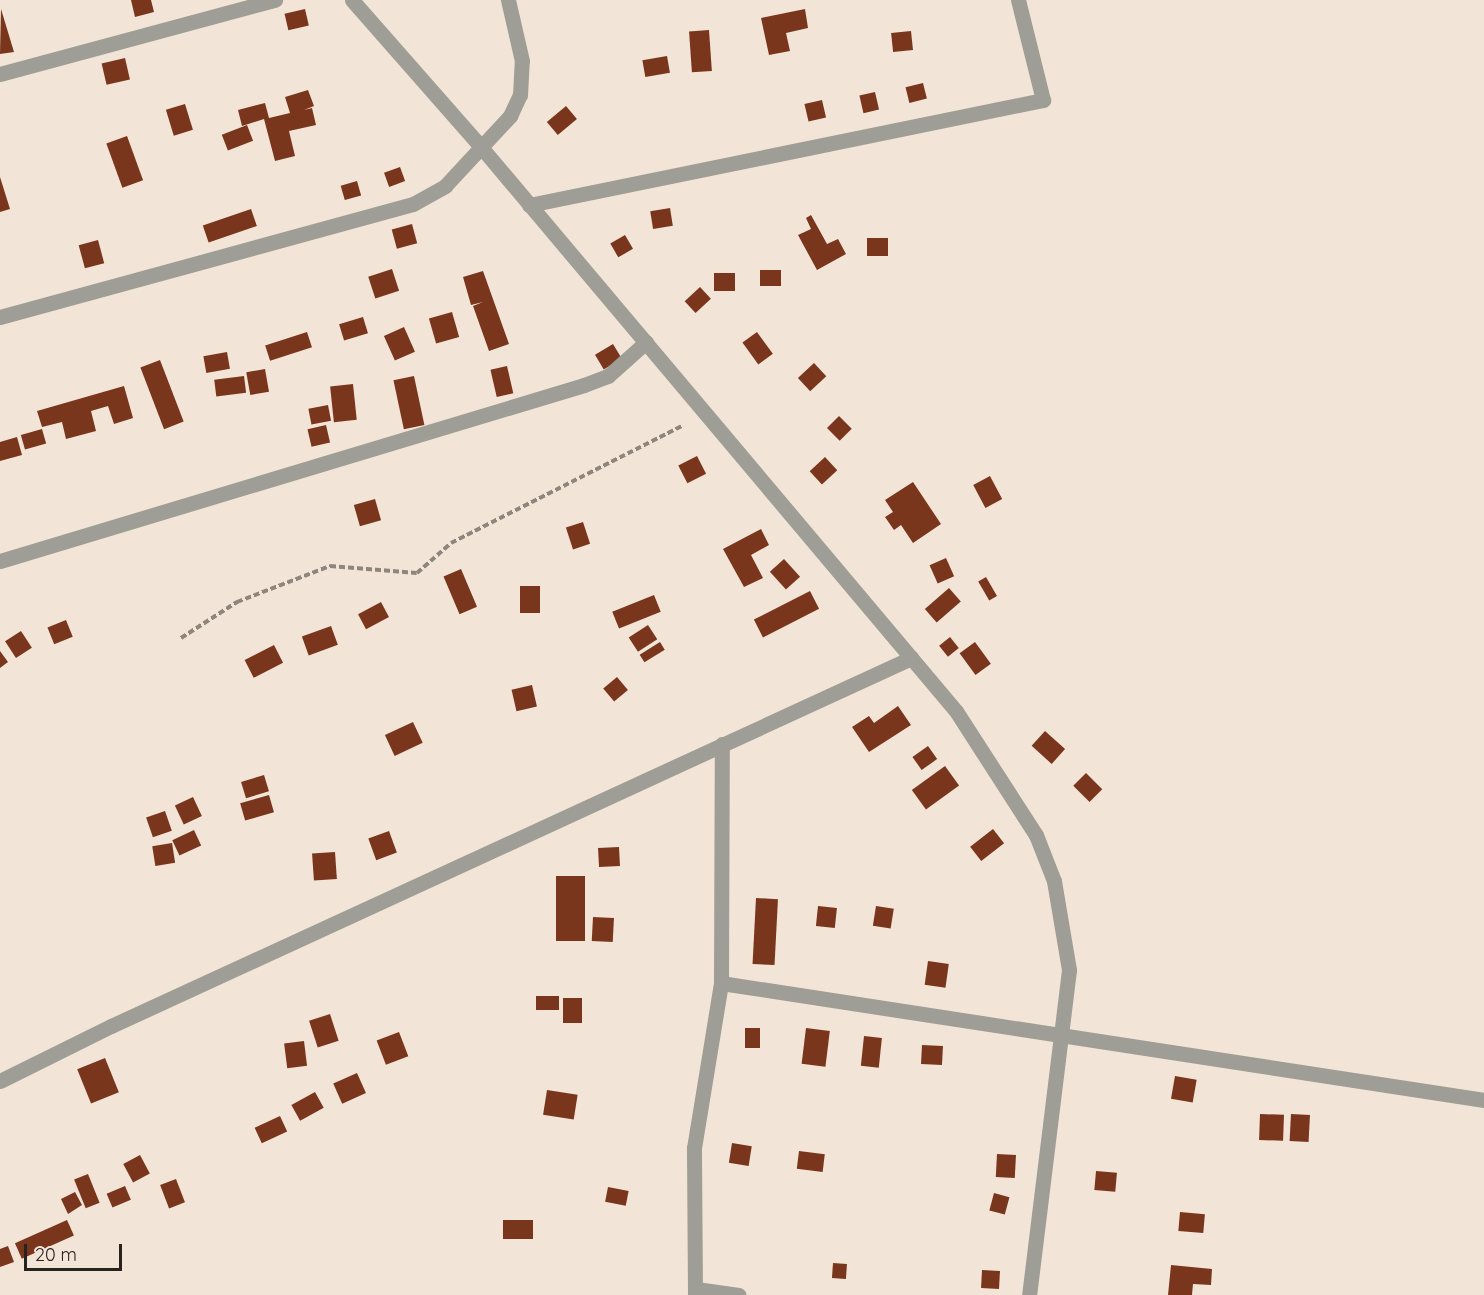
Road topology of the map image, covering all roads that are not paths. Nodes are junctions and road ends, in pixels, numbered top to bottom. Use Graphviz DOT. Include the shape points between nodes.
graph roads {
  1 [pos="275,0"];
  2 [pos="352,0"];
  3 [pos="508,0"];
  4 [pos="1017,0"];
  5 [pos="0,74"];
  6 [pos="481,147"];
  7 [pos="529,205"];
  8 [pos="0,316"];
  9 [pos="645,342"];
  10 [pos="0,561"];
  11 [pos="911,658"];
  12 [pos="722,744"];
  13 [pos="721,983"];
  14 [pos="1061,1033"];
  15 [pos="0,1081"];
  16 [pos="1484,1100"];
  17 [pos="696,1292"];
  18 [pos="739,1295"];
  19 [pos="1029,1295"];
  1 -- 5 [label="street"];
  2 -- 6 [label="street"];
  3 -- 6 [label="street" via="522,61 520,95 510,116"];
  4 -- 7 [label="street" via="1043,100"];
  6 -- 7 [label="street"];
  6 -- 8 [label="street" via="445,186 413,204"];
  7 -- 9 [label="street"];
  9 -- 10 [label="street" via="608,376 584,385"];
  9 -- 11 [label="street"];
  11 -- 12 [label="street"];
  11 -- 14 [label="street" via="956,711 1036,835 1054,880 1069,970"];
  12 -- 13 [label="street"];
  12 -- 15 [label="street"];
  13 -- 14 [label="street"];
  13 -- 17 [label="street" via="693,1148"];
  14 -- 16 [label="street"];
  14 -- 19 [label="street"];
  17 -- 18 [label="street"];
}
